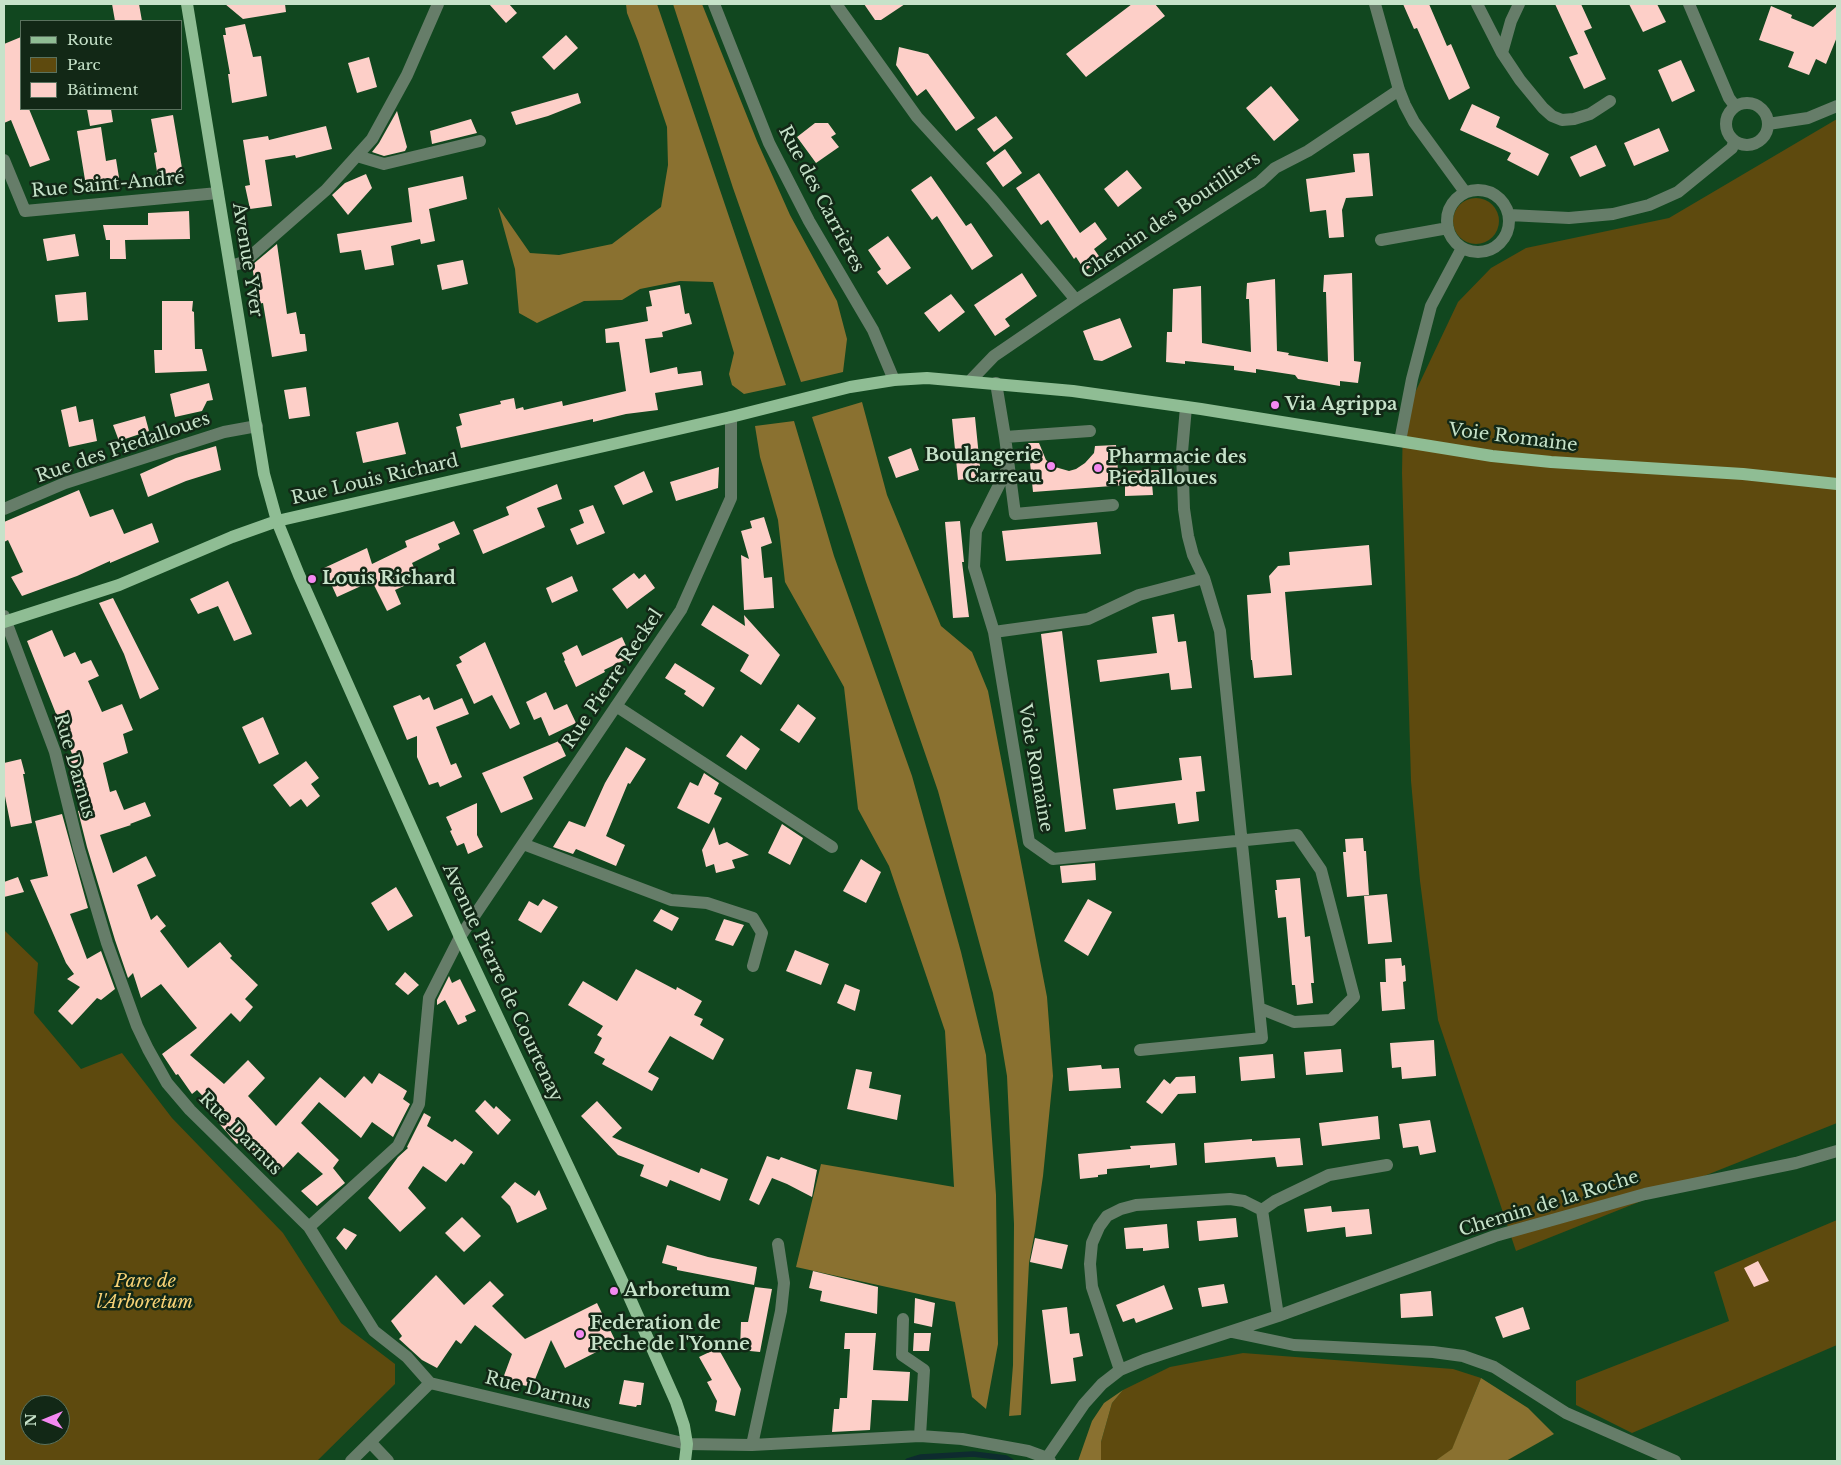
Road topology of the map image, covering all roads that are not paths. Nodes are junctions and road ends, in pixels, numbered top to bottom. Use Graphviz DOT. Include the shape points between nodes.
graph roads {
  1 [pos="187,4"];
  2 [pos="438,4"];
  3 [pos="714,4"];
  4 [pos="836,4"];
  5 [pos="1375,4"];
  6 [pos="1477,4"];
  7 [pos="1519,4"];
  8 [pos="1688,4"];
  9 [pos="1502,53"];
  10 [pos="1398,90"];
  11 [pos="1610,101"];
  12 [pos="1735,106"];
  13 [pos="1837,106"];
  14 [pos="1768,124"];
  15 [pos="480,141"];
  16 [pos="1734,142"];
  17 [pos="356,156"];
  18 [pos="4,160"];
  19 [pos="1465,192"];
  20 [pos="218,193"];
  21 [pos="1509,215"];
  22 [pos="1448,228"];
  23 [pos="1381,240"];
  24 [pos="1462,248"];
  25 [pos="230,266"];
  26 [pos="1076,300"];
  27 [pos="894,380"];
  28 [pos="970,381"];
  29 [pos="996,383"];
  30 [pos="1186,407"];
  31 [pos="765,409"];
  32 [pos="731,417"];
  33 [pos="256,426"];
  34 [pos="1090,431"];
  35 [pos="1005,437"];
  36 [pos="1400,441"];
  37 [pos="1008,467"];
  38 [pos="1837,484"];
  39 [pos="1113,505"];
  40 [pos="4,509"];
  41 [pos="277,520"];
  42 [pos="1204,578"];
  43 [pos="4,620"];
  44 [pos="994,632"];
  45 [pos="616,706"];
  46 [pos="1242,840"];
  47 [pos="523,844"];
  48 [pos="832,847"];
  49 [pos="460,937"];
  50 [pos="754,966"];
  51 [pos="1259,1008"];
  52 [pos="1140,1050"];
  53 [pos="1837,1150"];
  54 [pos="1387,1165"];
  55 [pos="1262,1210"];
  56 [pos="309,1227"];
  57 [pos="778,1244"];
  58 [pos="1278,1316"];
  59 [pos="903,1319"];
  60 [pos="1232,1332"];
  61 [pos="1120,1370"];
  62 [pos="430,1382"];
  63 [pos="920,1436"];
  64 [pos="370,1442"];
  65 [pos="687,1444"];
  66 [pos="752,1446"];
  67 [pos="1048,1459"];
  68 [pos="351,1461"];
  69 [pos="388,1461"];
  70 [pos="685,1461"];
  71 [pos="1675,1461"];
  1 -- 20 [label="main road, Avenue Yver"];
  2 -- 17 [label="street" via="407,75 372,139"];
  3 -- 27 [label="street, Rue des Carrières" via="776,158 808,221 873,330"];
  4 -- 26 [label="street" via="917,117 992,199"];
  5 -- 10 [label="street"];
  6 -- 9 [label="street"];
  7 -- 9 [label="street"];
  8 -- 12 [label="street"];
  9 -- 11 [label="street" via="1520,80 1552,116 1562,120 1574,119 1590,114"];
  10 -- 19 [label="street" via="1414,122"];
  10 -- 26 [label="street, Chemin des Boutilliers"];
  12 -- 14 [label="street" via="1742,103 1756,105 1766,115"];
  12 -- 16 [label="street" via="1725,124"];
  13 -- 14 [label="street" via="1808,118"];
  14 -- 16 [label="street" via="1765,135 1754,144 1748,146"];
  15 -- 17 [label="street" via="384,164"];
  16 -- 21 [label="street" via="1732,148 1678,192 1649,205 1614,214 1569,218"];
  17 -- 25 [label="street" via="326,190 244,262"];
  18 -- 20 [label="street, Rue Saint-André" via="24,210"];
  19 -- 21 [label="street" via="1474,189 1492,193 1500,198"];
  19 -- 22 [label="street" via="1451,205 1447,215"];
  20 -- 25 [label="main road, Avenue Yver"];
  21 -- 24 [label="street" via="1509,225 1500,243 1482,252"];
  22 -- 23 [label="street"];
  22 -- 24 [label="street"];
  24 -- 36 [label="street" via="1431,306"];
  25 -- 33 [label="main road, Avenue Yver"];
  26 -- 28 [label="street, Chemin des Boutilliers" via="994,356"];
  27 -- 28 [label="main road, Voie Romaine"];
  27 -- 31 [label="main road, Voie Romaine"];
  28 -- 29 [label="main road, Voie Romaine"];
  29 -- 30 [label="main road, Voie Romaine"];
  29 -- 35 [label="street"];
  30 -- 36 [label="main road, Voie Romaine"];
  30 -- 42 [label="street" via="1182,452 1184,509 1193,555"];
  31 -- 32 [label="main road, Rue Louis Richard"];
  32 -- 41 [label="main road, Rue Louis Richard"];
  32 -- 45 [label="street, Rue Pierre Reckel" via="731,498 681,610"];
  33 -- 40 [label="street, Rue des Piedalloues" via="224,432 65,483"];
  33 -- 41 [label="main road, Avenue Yver" via="266,485"];
  34 -- 35 [label="street"];
  35 -- 37 [label="street"];
  36 -- 38 [label="main road, Voie Romaine" via="1551,462 1743,474"];
  37 -- 39 [label="street" via="1015,514"];
  37 -- 44 [label="street, Voie Romaine" via="976,531 974,568"];
  41 -- 43 [label="main road, Rue Louis Richard" via="119,584"];
  41 -- 49 [label="main road, Avenue Pierre de Courtenay"];
  42 -- 44 [label="street" via="1139,594 1088,619"];
  42 -- 46 [label="street" via="1220,631"];
  43 -- 56 [label="street, Rue Darnus" via="55,752 107,943 148,1049 167,1083 190,1110"];
  44 -- 46 [label="street, Voie Romaine" via="1030,842 1053,859"];
  45 -- 47 [label="street, Rue Pierre Reckel"];
  45 -- 48 [label="street"];
  46 -- 51 [label="street"];
  46 -- 51 [label="street, Voie Romaine" via="1297,835 1321,870 1354,997 1331,1020 1294,1022"];
  47 -- 49 [label="street, Rue Pierre Reckel"];
  47 -- 50 [label="street" via="670,900 707,903 754,918 762,933"];
  49 -- 56 [label="street, Rue Pierre Reckel" via="429,998 419,1104 398,1146"];
  49 -- 65 [label="main road, Avenue Pierre de Courtenay" via="628,1294 676,1402"];
  51 -- 52 [label="street" via="1262,1038"];
  53 -- 58 [label="street, Chemin de la Roche" via="1796,1163 1645,1194 1495,1236"];
  54 -- 55 [label="street" via="1329,1174"];
  55 -- 58 [label="street"];
  55 -- 61 [label="street" via="1230,1199 1136,1206 1107,1216 1092,1243 1090,1264 1092,1287"];
  56 -- 62 [label="street, Rue Darnus" via="374,1330 407,1357"];
  57 -- 66 [label="street" via="784,1283 781,1311"];
  58 -- 60 [label="street, Chemin de la Roche"];
  59 -- 63 [label="street" via="902,1355 924,1370"];
  60 -- 61 [label="street, Chemin de la Roche"];
  60 -- 71 [label="street" via="1294,1345 1463,1356 1494,1367 1566,1413"];
  61 -- 67 [label="street, Chemin de la Roche" via="1084,1404"];
  62 -- 64 [label="street"];
  62 -- 65 [label="street, Rue Darnus"];
  63 -- 66 [label="street, Rue Darnus"];
  63 -- 67 [label="street, Rue Darnus" via="1028,1451"];
  64 -- 68 [label="street"];
  64 -- 69 [label="street"];
  65 -- 66 [label="street, Rue Darnus"];
  65 -- 70 [label="main road, Avenue Pierre de Courtenay"];
}
